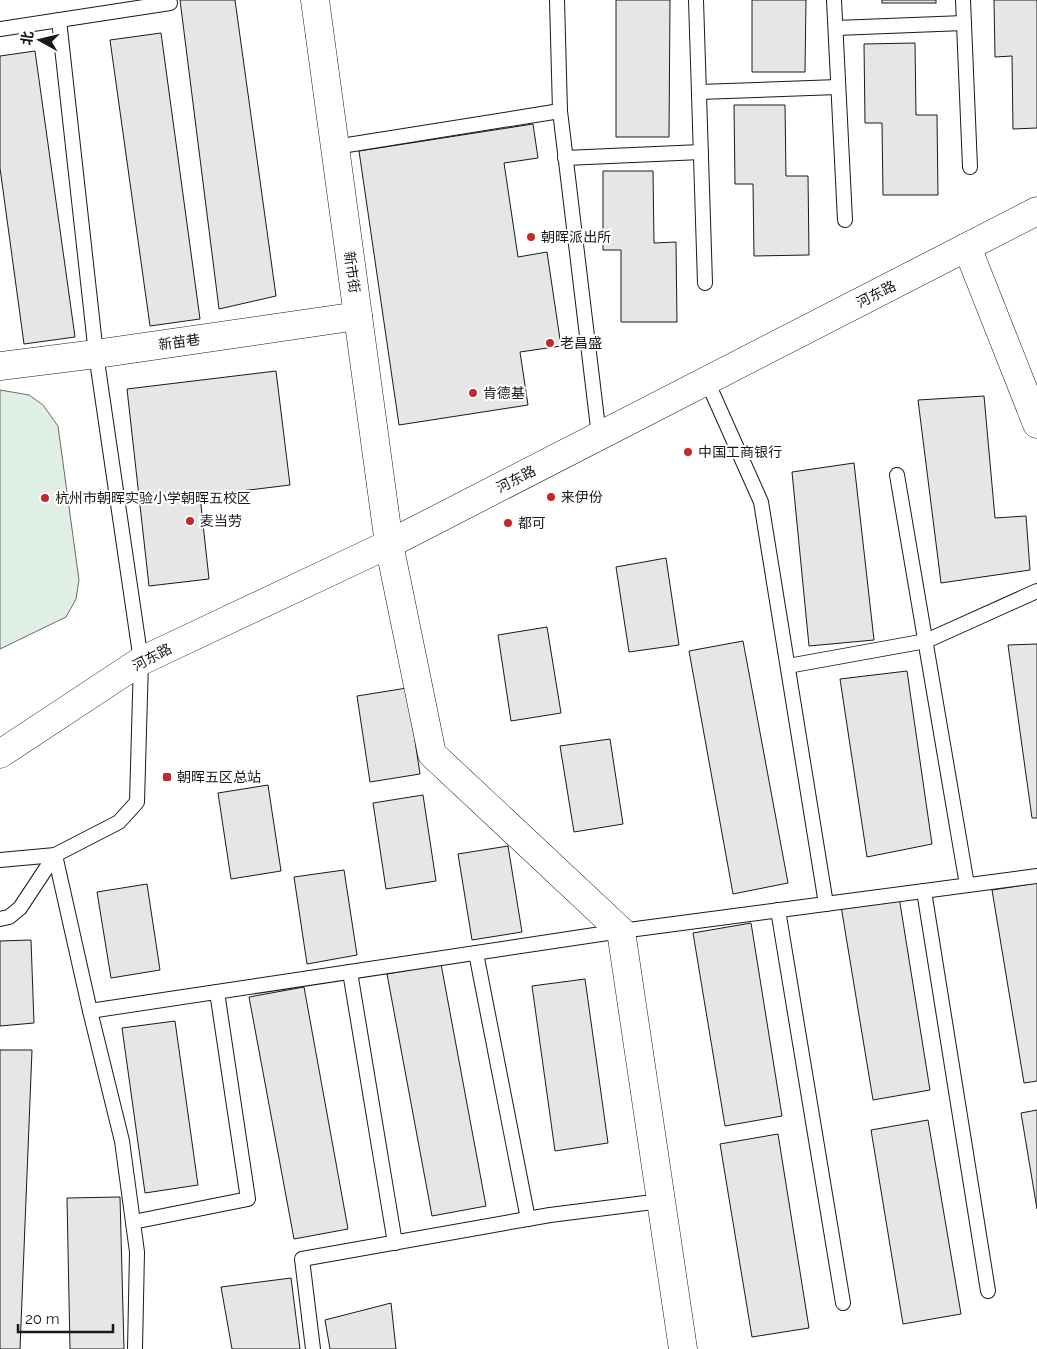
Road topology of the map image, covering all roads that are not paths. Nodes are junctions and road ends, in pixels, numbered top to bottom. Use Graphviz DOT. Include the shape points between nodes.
graph roads {
  1 [pos="315,0"];
  2 [pos="557,0"];
  3 [pos="696,0"];
  4 [pos="834,0"];
  5 [pos="963,0"];
  6 [pos="170,3"];
  7 [pos="58,20"];
  8 [pos="964,23"];
  9 [pos="836,28"];
  10 [pos="0,29"];
  11 [pos="838,86"];
  12 [pos="699,92"];
  13 [pos="560,110"];
  14 [pos="335,147"];
  15 [pos="701,152"];
  16 [pos="565,158"];
  17 [pos="970,167"];
  18 [pos="1037,210"];
  19 [pos="845,220"];
  20 [pos="967,247"];
  21 [pos="705,282"];
  22 [pos="358,316"];
  23 [pos="96,354"];
  24 [pos="0,366"];
  25 [pos="707,380"];
  26 [pos="1037,424"];
  27 [pos="599,436"];
  28 [pos="897,475"];
  29 [pos="389,544"];
  30 [pos="1037,591"];
  31 [pos="926,641"];
  32 [pos="141,661"];
  33 [pos="788,666"];
  34 [pos="0,754"];
  35 [pos="55,855"];
  36 [pos="0,860"];
  37 [pos="1037,876"];
  38 [pos="967,886"];
  39 [pos="924,891"];
  40 [pos="826,904"];
  41 [pos="778,910"];
  42 [pos="0,919"];
  43 [pos="621,931"];
  44 [pos="476,953"];
  45 [pos="350,972"];
  46 [pos="216,992"];
  47 [pos="90,1011"];
  48 [pos="661,1201"];
  49 [pos="528,1219"];
  50 [pos="133,1222"];
  51 [pos="395,1243"];
  52 [pos="988,1291"];
  53 [pos="843,1303"];
  54 [pos="134,1349"];
  55 [pos="313,1349"];
  56 [pos="683,1349"];
  1 -- 14 [label="street, 新市街"];
  2 -- 13 [label="lane"];
  3 -- 12 [label="lane"];
  4 -- 9 [label="lane"];
  5 -- 8 [label="lane"];
  6 -- 7 [label="lane"];
  7 -- 10 [label="lane"];
  7 -- 23 [label="lane"];
  8 -- 9 [label="lane"];
  8 -- 17 [label="lane"];
  9 -- 11 [label="lane"];
  11 -- 12 [label="lane"];
  11 -- 19 [label="lane"];
  12 -- 15 [label="lane"];
  13 -- 14 [label="lane"];
  13 -- 16 [label="lane"];
  14 -- 22 [label="street, 新市街"];
  15 -- 16 [label="lane"];
  15 -- 21 [label="lane"];
  16 -- 27 [label="lane"];
  18 -- 20 [label="street, 河东路"];
  20 -- 25 [label="street, 河东路"];
  20 -- 26 [label="street"];
  22 -- 23 [label="street, 新苗巷"];
  22 -- 29 [label="street, 新市街"];
  23 -- 24 [label="street, 新苗巷"];
  23 -- 32 [label="lane"];
  25 -- 27 [label="street, 河东路"];
  25 -- 33 [label="lane" via="762,502"];
  27 -- 29 [label="street, 河东路"];
  28 -- 31 [label="lane"];
  29 -- 32 [label="street, 河东路"];
  29 -- 43 [label="street, 新市街" via="432,754"];
  30 -- 31 [label="lane"];
  31 -- 33 [label="lane"];
  31 -- 38 [label="lane"];
  32 -- 34 [label="street, 河东路"];
  32 -- 35 [label="lane" via="136,802 120,822"];
  33 -- 40 [label="lane"];
  35 -- 36 [label="lane"];
  35 -- 42 [label="lane" via="20,908 9,917"];
  35 -- 47 [label="lane"];
  37 -- 38 [label="lane"];
  38 -- 39 [label="lane"];
  39 -- 40 [label="lane"];
  39 -- 52 [label="lane"];
  40 -- 41 [label="lane"];
  41 -- 43 [label="lane"];
  41 -- 53 [label="lane"];
  43 -- 44 [label="lane"];
  43 -- 48 [label="street"];
  44 -- 45 [label="lane"];
  44 -- 49 [label="lane"];
  45 -- 46 [label="lane"];
  45 -- 51 [label="lane"];
  46 -- 47 [label="lane"];
  46 -- 50 [label="lane" via="248,1200"];
  47 -- 50 [label="lane" via="122,1141"];
  48 -- 49 [label="lane"];
  48 -- 56 [label="street"];
  49 -- 51 [label="lane"];
  50 -- 54 [label="lane" via="137,1252"];
  51 -- 55 [label="lane" via="302,1259"];
}
